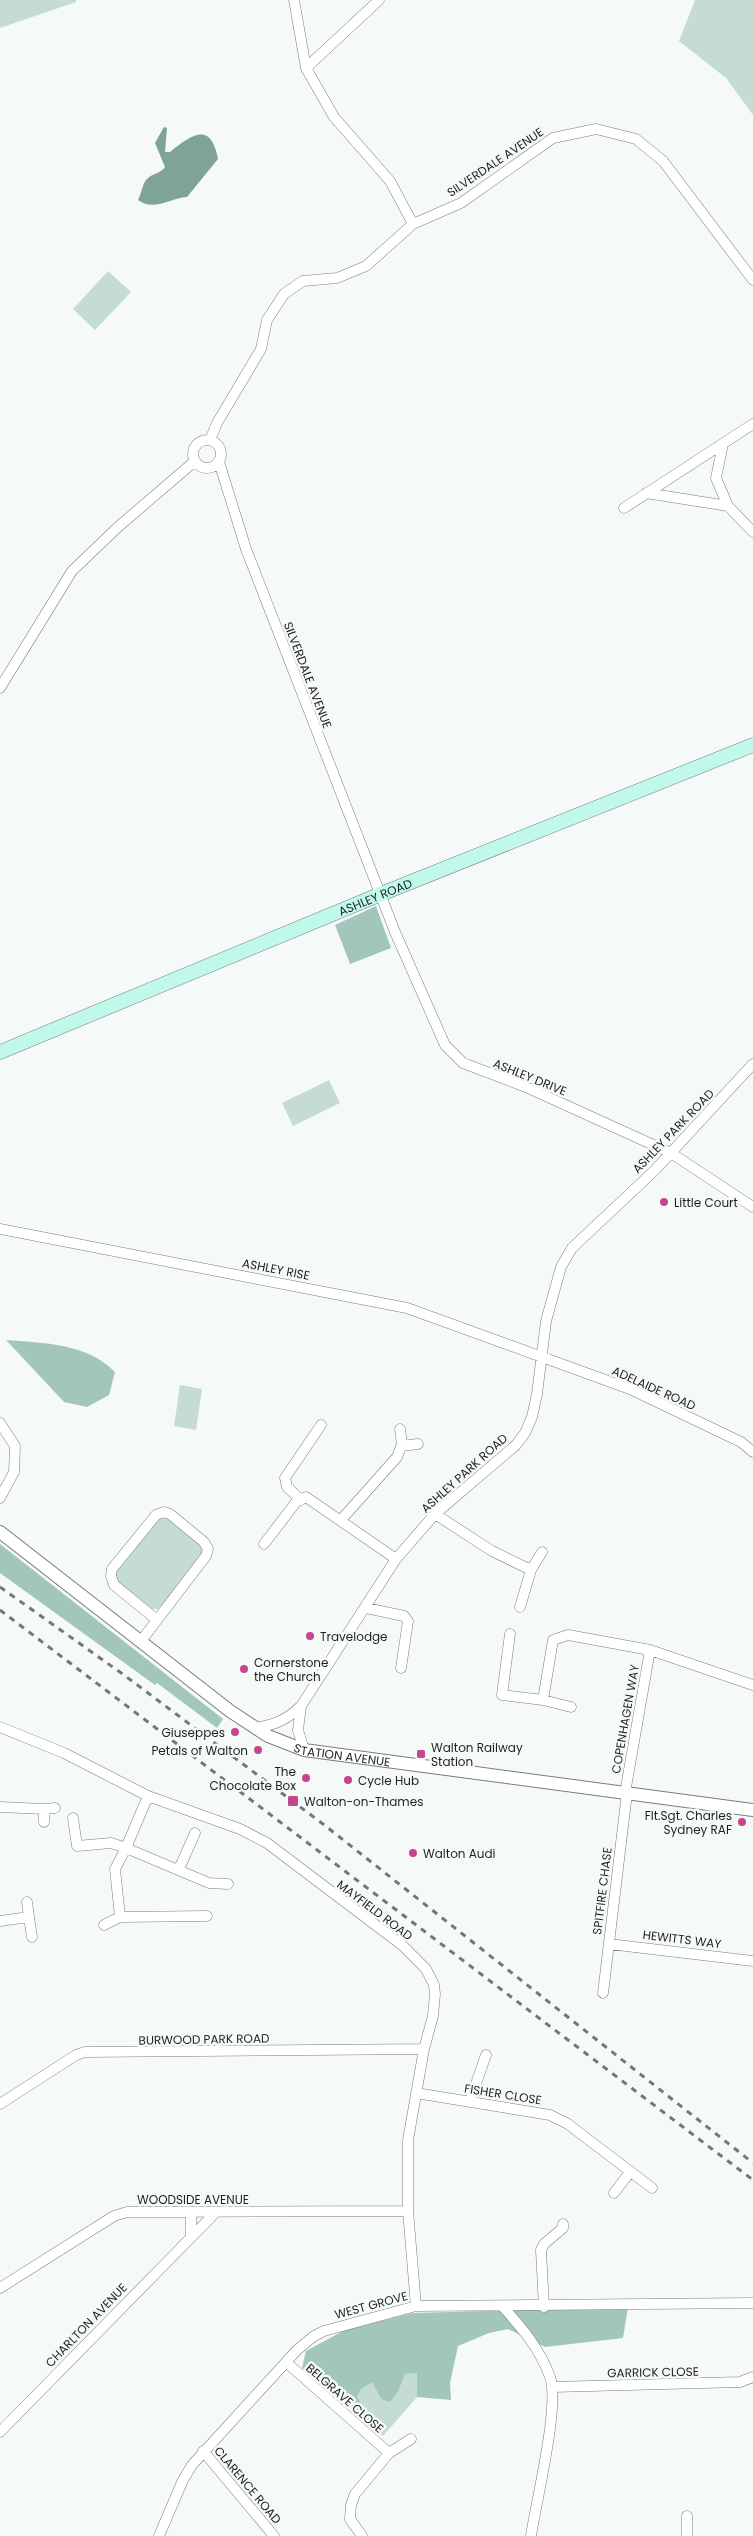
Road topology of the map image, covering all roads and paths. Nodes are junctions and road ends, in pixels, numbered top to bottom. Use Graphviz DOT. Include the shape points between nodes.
graph roads {
  1 [pos="294,0"];
  2 [pos="380,0"];
  3 [pos="306,68"];
  4 [pos="413,224"];
  5 [pos="753,280"];
  6 [pos="753,424"];
  7 [pos="210,440"];
  8 [pos="723,444"];
  9 [pos="195,461"];
  10 [pos="218,462"];
  11 [pos="646,493"];
  12 [pos="728,506"];
  13 [pos="624,508"];
  14 [pos="753,532"];
  15 [pos="0,688"];
  16 [pos="753,745"];
  17 [pos="381,894"];
  18 [pos="0,1052"];
  19 [pos="753,1064"];
  20 [pos="671,1153"];
  21 [pos="753,1207"];
  22 [pos="0,1229"];
  23 [pos="541,1357"];
  24 [pos="0,1423"];
  25 [pos="321,1426"];
  26 [pos="400,1429"];
  27 [pos="418,1444"];
  28 [pos="402,1446"];
  29 [pos="753,1452"];
  30 [pos="0,1498"];
  31 [pos="301,1500"];
  32 [pos="435,1514"];
  33 [pos="341,1520"];
  34 [pos="0,1532"];
  35 [pos="264,1544"];
  36 [pos="542,1552"];
  37 [pos="396,1559"];
  38 [pos="530,1570"];
  39 [pos="520,1607"];
  40 [pos="366,1608"];
  41 [pos="157,1620"];
  42 [pos="510,1634"];
  43 [pos="141,1641"];
  44 [pos="650,1650"];
  45 [pos="401,1668"];
  46 [pos="753,1685"];
  47 [pos="543,1700"];
  48 [pos="301,1706"];
  49 [pos="571,1707"];
  50 [pos="0,1727"];
  51 [pos="255,1728"];
  52 [pos="304,1750"];
  53 [pos="626,1793"];
  54 [pos="148,1796"];
  55 [pos="0,1807"];
  56 [pos="55,1808"];
  57 [pos="44,1809"];
  58 [pos="753,1810"];
  59 [pos="73,1818"];
  60 [pos="44,1822"];
  61 [pos="195,1833"];
  62 [pos="126,1848"];
  63 [pos="179,1869"];
  64 [pos="228,1884"];
  65 [pos="28,1902"];
  66 [pos="29,1916"];
  67 [pos="207,1916"];
  68 [pos="120,1918"];
  69 [pos="0,1921"];
  70 [pos="104,1925"];
  71 [pos="32,1937"];
  72 [pos="609,1944"];
  73 [pos="753,1961"];
  74 [pos="604,1993"];
  75 [pos="424,2049"];
  76 [pos="486,2055"];
  77 [pos="416,2093"];
  78 [pos="470,2101"];
  79 [pos="0,2104"];
  80 [pos="630,2172"];
  81 [pos="652,2188"];
  82 [pos="614,2193"];
  83 [pos="408,2211"];
  84 [pos="191,2212"];
  85 [pos="216,2212"];
  86 [pos="563,2224"];
  87 [pos="191,2235"];
  88 [pos="0,2288"];
  89 [pos="753,2303"];
  90 [pos="416,2306"];
  91 [pos="544,2306"];
  92 [pos="503,2307"];
  93 [pos="286,2362"];
  94 [pos="753,2377"];
  95 [pos="552,2387"];
  96 [pos="0,2432"];
  97 [pos="411,2439"];
  98 [pos="203,2451"];
  99 [pos="389,2453"];
  100 [pos="688,2516"];
  101 [pos="159,2536"];
  102 [pos="274,2536"];
  103 [pos="362,2536"];
  104 [pos="531,2536"];
  105 [pos="687,2536"];
  1 -- 3 [label="street"];
  2 -- 3 [label="street"];
  3 -- 4 [label="street" via="334,117 390,181"];
  4 -- 5 [label="street, SILVERDALE AVENUE" via="461,202 553,138 596,129 636,139 663,161"];
  4 -- 7 [label="street, SILVERDALE AVENUE" via="366,266 337,278 303,282 284,294 267,320 261,349"];
  6 -- 8 [label="street"];
  7 -- 9 [label="street" via="201,441 195,448"];
  7 -- 10 [label="street" via="220,449"];
  8 -- 11 [label="street"];
  8 -- 12 [label="street" via="716,478"];
  9 -- 10 [label="street" via="206,468"];
  9 -- 15 [label="street" via="72,571"];
  10 -- 17 [label="street, SILVERDALE AVENUE" via="246,550"];
  11 -- 12 [label="street"];
  11 -- 13 [label="street"];
  12 -- 14 [label="street"];
  16 -- 17 [label="main road, ASHLEY ROAD"];
  17 -- 18 [label="main road, ASHLEY ROAD"];
  17 -- 20 [label="street, ASHLEY DRIVE" via="445,1044 463,1063 526,1087"];
  19 -- 20 [label="street, ASHLEY PARK ROAD"];
  20 -- 21 [label="street, ASHLEY DRIVE"];
  20 -- 23 [label="street, ASHLEY PARK ROAD" via="572,1248 561,1267 546,1321"];
  22 -- 23 [label="street, ASHLEY RISE" via="407,1308"];
  23 -- 29 [label="street, ADELAIDE ROAD" via="630,1389 733,1438"];
  23 -- 32 [label="street, ASHLEY PARK ROAD" via="532,1417 524,1433 500,1459"];
  24 -- 30 [label="street" via="15,1446 14,1472"];
  25 -- 31 [label="street" via="285,1478 287,1487"];
  26 -- 28 [label="street"];
  27 -- 28 [label="street"];
  28 -- 33 [label="street" via="397,1457"];
  31 -- 33 [label="street" via="306,1497"];
  31 -- 35 [label="street"];
  32 -- 37 [label="street, ASHLEY PARK ROAD"];
  32 -- 38 [label="street" via="492,1551"];
  33 -- 37 [label="street"];
  34 -- 43 [label="street, STATION AVENUE"];
  36 -- 38 [label="street"];
  37 -- 40 [label="street, ASHLEY PARK ROAD"];
  38 -- 39 [label="street"];
  40 -- 45 [label="street" via="404,1616 408,1621"];
  40 -- 48 [label="street, ASHLEY PARK ROAD"];
  41 -- 41 [label="street" via="114,1585 111,1576 112,1569 156,1515 164,1512 204,1542 208,1549"];
  41 -- 43 [label="street"];
  42 -- 47 [label="street" via="502,1695"];
  43 -- 51 [label="street, STATION AVENUE"];
  44 -- 46 [label="street"];
  44 -- 47 [label="street" via="561,1636 553,1640 551,1646"];
  44 -- 53 [label="street, COPENHAGEN WAY"];
  47 -- 49 [label="street"];
  48 -- 51 [label="street, ASHLEY PARK ROAD" via="274,1725"];
  48 -- 52 [label="street, ASHLEY PARK ROAD" via="298,1730"];
  50 -- 54 [label="street, MAYFIELD ROAD" via="64,1753"];
  51 -- 52 [label="street, STATION AVENUE"];
  52 -- 53 [label="street, STATION AVENUE"];
  53 -- 58 [label="street, STATION AVENUE"];
  53 -- 72 [label="street, SPITFIRE CHASE"];
  54 -- 62 [label="street"];
  54 -- 75 [label="street, MAYFIELD ROAD" via="240,1829 267,1843 402,1946 426,1969 434,1986 433,2016"];
  55 -- 57 [label="street"];
  56 -- 57 [label="street"];
  57 -- 60 [label="street"];
  59 -- 62 [label="street" via="77,1846 110,1843"];
  61 -- 63 [label="street"];
  62 -- 63 [label="street"];
  62 -- 68 [label="street" via="116,1869"];
  63 -- 64 [label="street" via="209,1883"];
  65 -- 66 [label="street"];
  66 -- 69 [label="street"];
  66 -- 71 [label="street"];
  67 -- 68 [label="street"];
  68 -- 70 [label="street"];
  72 -- 73 [label="street, HEWITTS WAY"];
  72 -- 74 [label="street, SPITFIRE CHASE"];
  75 -- 77 [label="street, MAYFIELD ROAD"];
  75 -- 79 [label="street, BURWOOD PARK ROAD" via="85,2052"];
  76 -- 78 [label="street"];
  77 -- 78 [label="street, FISHER CLOSE"];
  77 -- 83 [label="street, MAYFIELD ROAD" via="408,2140"];
  78 -- 80 [label="street, FISHER CLOSE" via="537,2111 560,2119"];
  80 -- 81 [label="street, FISHER CLOSE"];
  80 -- 82 [label="street"];
  83 -- 85 [label="street, WOODSIDE AVENUE"];
  83 -- 90 [label="street, MAYFIELD ROAD"];
  84 -- 85 [label="street, WOODSIDE AVENUE"];
  84 -- 87 [label="street"];
  84 -- 88 [label="street, WOODSIDE AVENUE" via="126,2212 114,2216"];
  85 -- 87 [label="street, CHARLTON AVENUE"];
  86 -- 91 [label="street" via="563,2228 541,2250"];
  87 -- 96 [label="street, CHARLTON AVENUE"];
  89 -- 91 [label="street, WEST GROVE"];
  90 -- 92 [label="street, WEST GROVE"];
  90 -- 93 [label="street, WEST GROVE" via="324,2331 305,2343"];
  91 -- 92 [label="street, WEST GROVE"];
  92 -- 95 [label="street" via="530,2336"];
  93 -- 98 [label="street, WEST GROVE"];
  93 -- 99 [label="street, BELGRAVE CLOSE"];
  94 -- 95 [label="street, GARRICK CLOSE" via="740,2382"];
  95 -- 104 [label="street" via="546,2448"];
  97 -- 99 [label="street"];
  98 -- 101 [label="street, WEST GROVE" via="183,2480"];
  98 -- 102 [label="street, CLARENCE ROAD"];
  99 -- 103 [label="street" via="355,2494 351,2505 350,2519"];
  100 -- 105 [label="street"];
}
